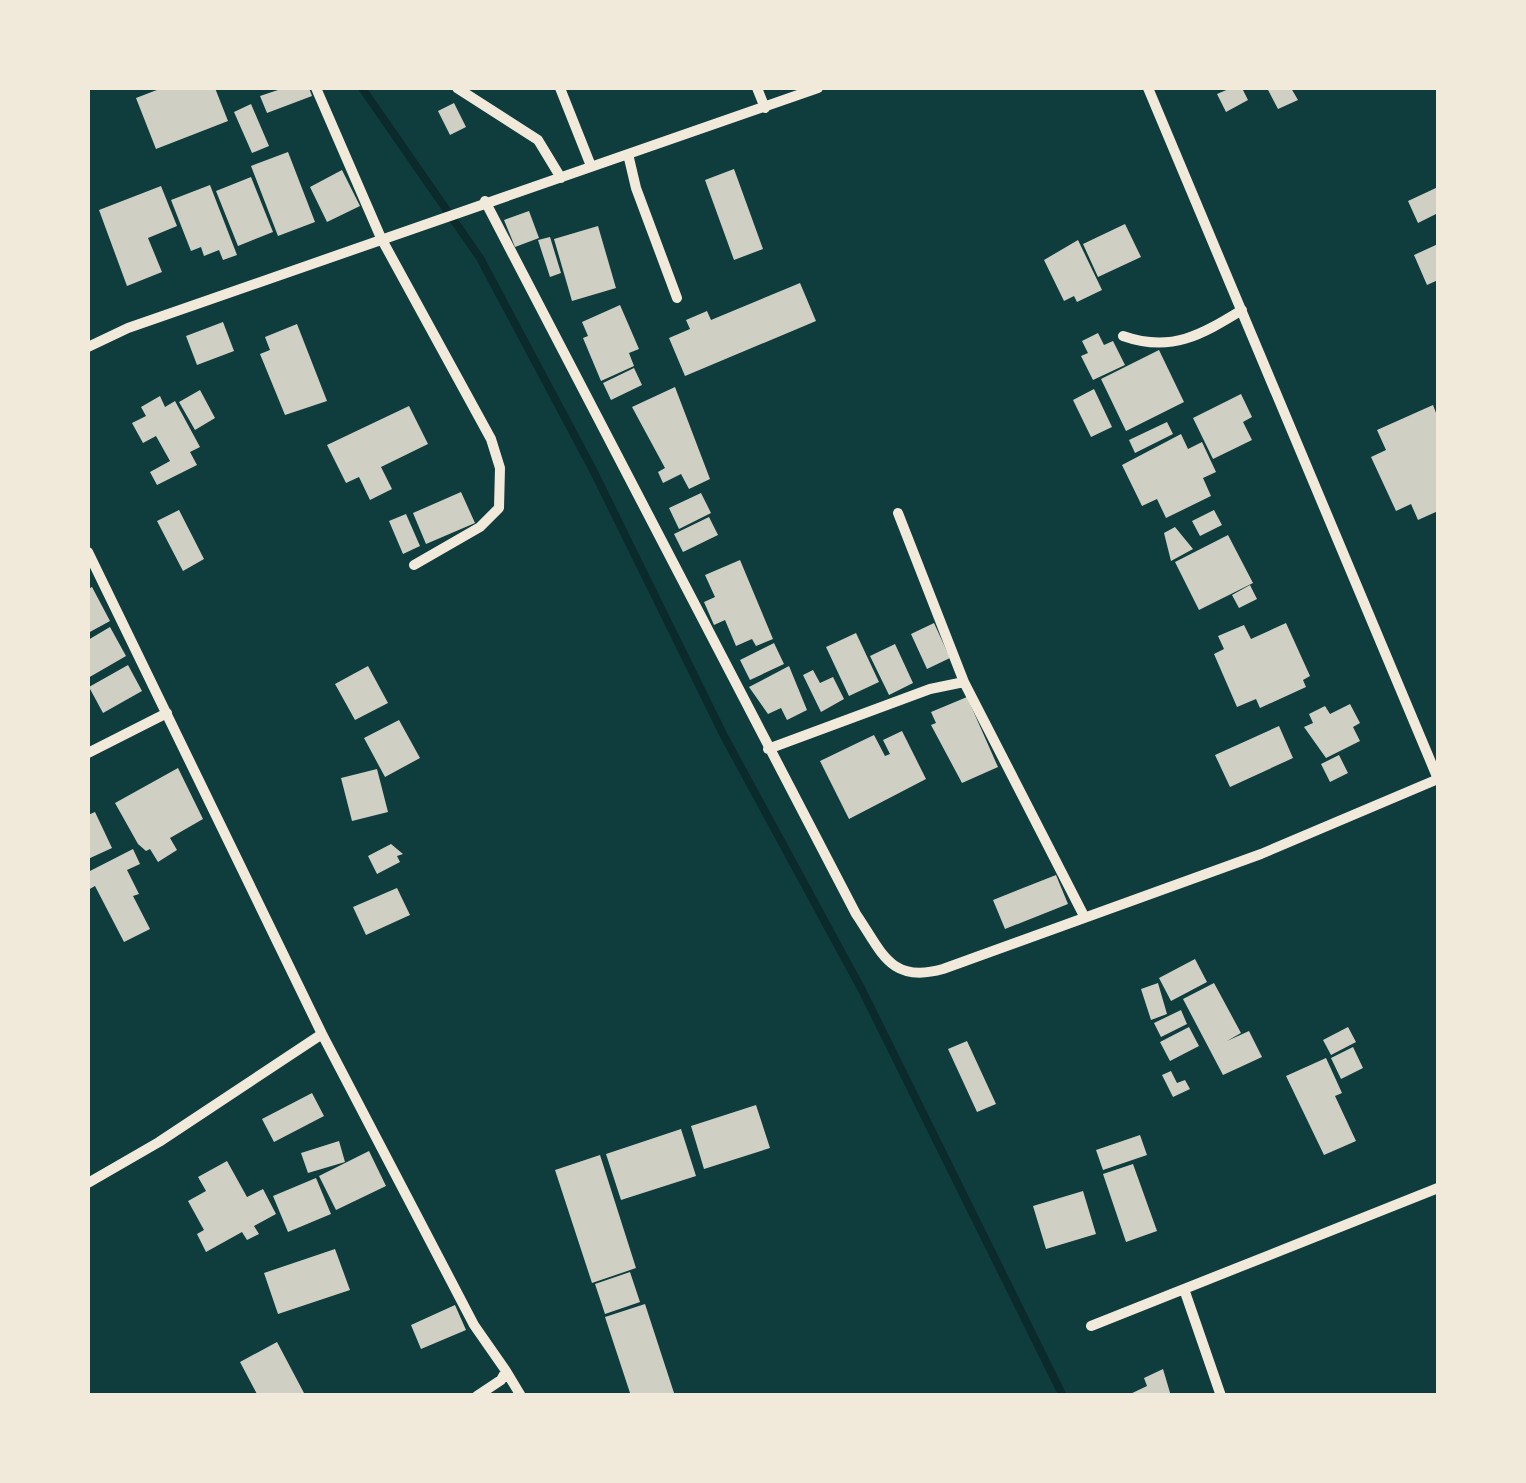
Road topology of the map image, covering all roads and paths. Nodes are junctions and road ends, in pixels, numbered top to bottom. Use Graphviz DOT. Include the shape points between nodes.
graph roads {
  1 [pos="316,88"];
  2 [pos="457,88"];
  3 [pos="560,88"];
  4 [pos="756,88"];
  5 [pos="818,88"];
  6 [pos="1148,88"];
  7 [pos="765,108"];
  8 [pos="628,154"];
  9 [pos="592,166"];
  10 [pos="561,178"];
  11 [pos="481,202"];
  12 [pos="381,238"];
  13 [pos="677,298"];
  14 [pos="1242,310"];
  15 [pos="1123,336"];
  16 [pos="88,347"];
  17 [pos="898,513"];
  18 [pos="88,552"];
  19 [pos="414,565"];
  20 [pos="964,682"];
  21 [pos="167,713"];
  22 [pos="768,749"];
  23 [pos="88,753"];
  24 [pos="1438,779"];
  25 [pos="1084,916"];
  26 [pos="322,1034"];
  27 [pos="88,1183"];
  28 [pos="1438,1188"];
  29 [pos="1184,1289"];
  30 [pos="1091,1326"];
  31 [pos="506,1370"];
  32 [pos="478,1396"];
  33 [pos="521,1396"];
  34 [pos="1221,1396"];
  1 -- 12 [label="street"];
  2 -- 10 [label="street" via="538,140"];
  3 -- 9 [label="street"];
  4 -- 7 [label="street"];
  5 -- 7 [label="street"];
  6 -- 14 [label="street"];
  7 -- 8 [label="street"];
  8 -- 9 [label="street"];
  8 -- 13 [label="street"];
  9 -- 10 [label="street"];
  10 -- 11 [label="street"];
  11 -- 12 [label="street"];
  11 -- 22 [label="street"];
  12 -- 16 [label="street"];
  12 -- 19 [label="street" via="500,468 498,508 480,527"];
  14 -- 15 [label="street" via="1179,344"];
  14 -- 24 [label="street"];
  17 -- 20 [label="street"];
  18 -- 21 [label="street"];
  20 -- 22 [label="street"];
  20 -- 25 [label="street"];
  21 -- 23 [label="street"];
  21 -- 26 [label="street"];
  22 -- 25 [label="street" via="856,914 896,968 922,975"];
  24 -- 25 [label="street" via="1261,854"];
  26 -- 27 [label="street"];
  26 -- 31 [label="street" via="474,1326"];
  28 -- 29 [label="street"];
  29 -- 30 [label="street"];
  29 -- 34 [label="street"];
  31 -- 32 [label="street"];
  31 -- 33 [label="street"];
}
